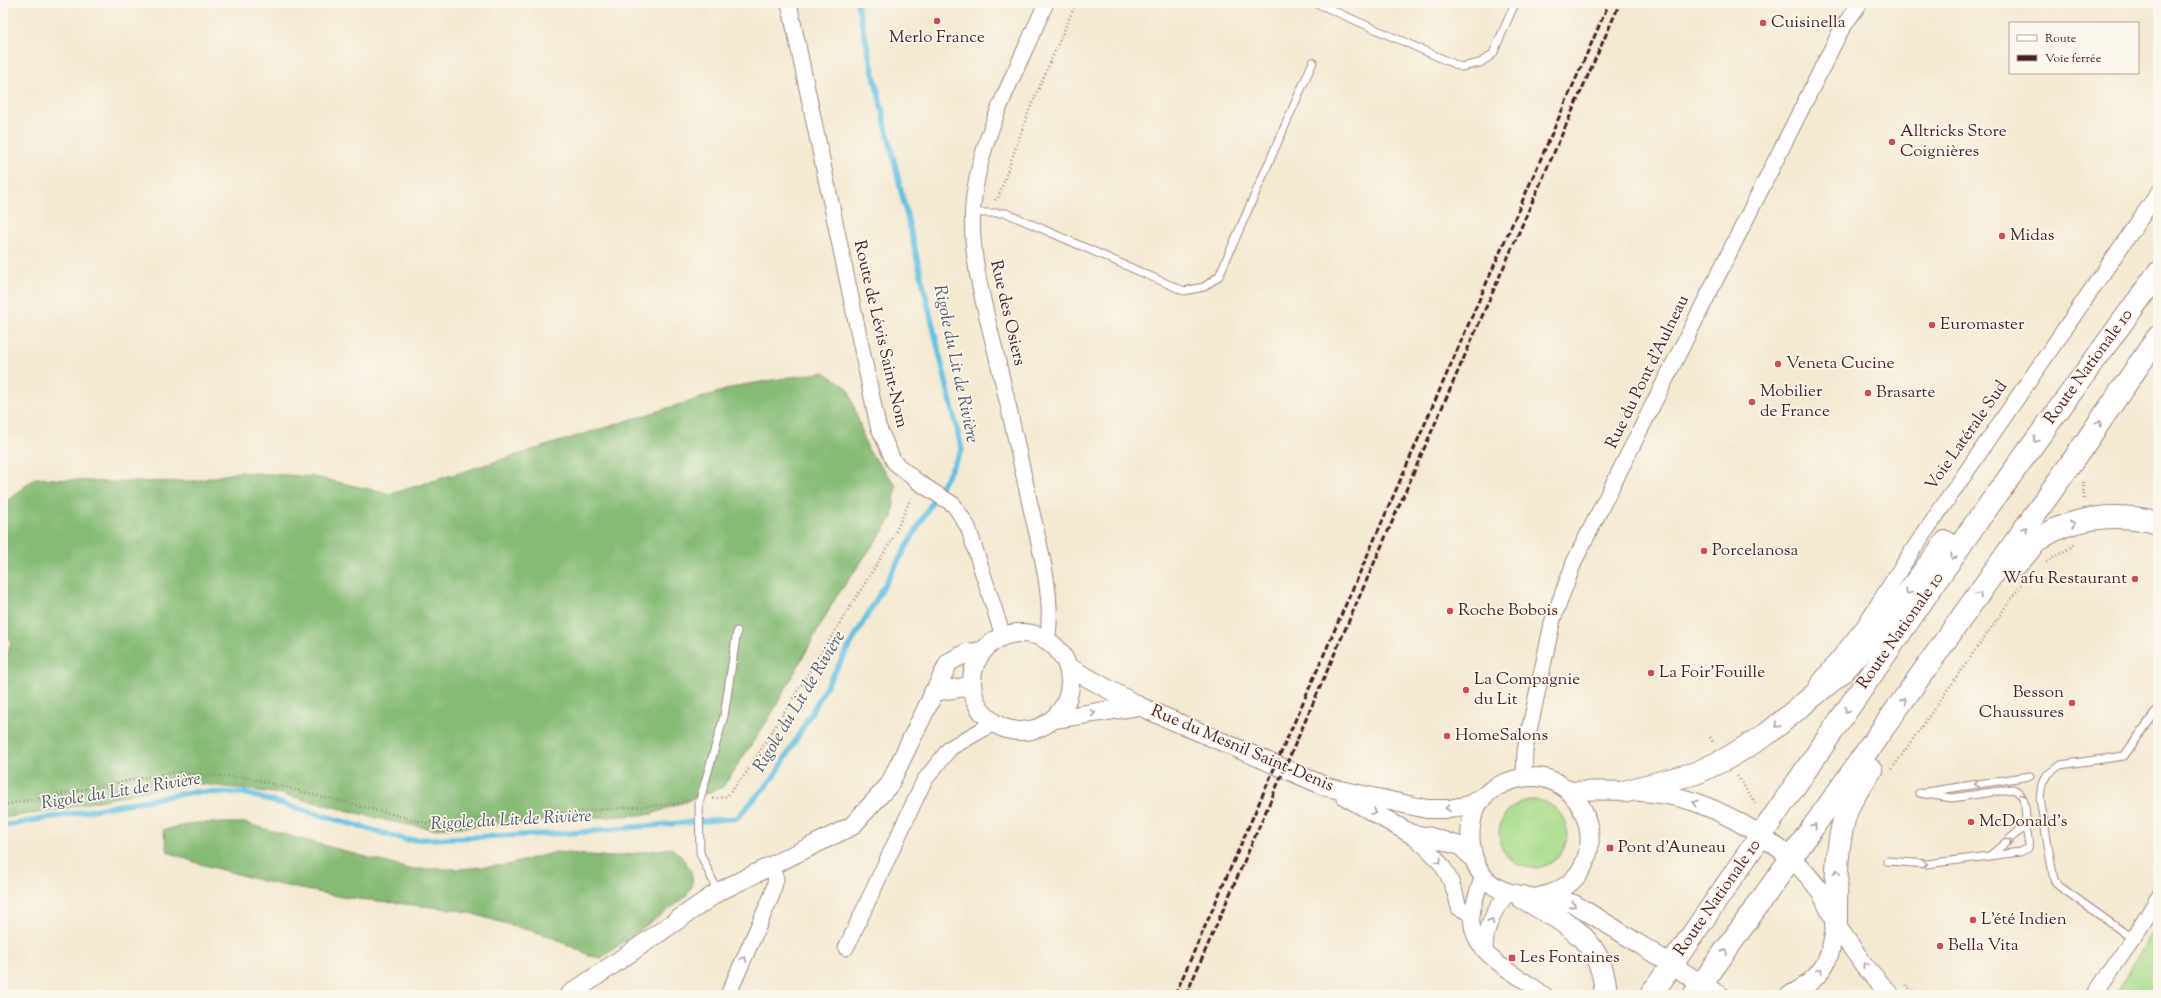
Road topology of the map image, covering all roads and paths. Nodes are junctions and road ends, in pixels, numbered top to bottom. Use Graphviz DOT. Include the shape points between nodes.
graph roads {
  1 [pos="789,3"];
  2 [pos="1046,3"];
  3 [pos="1076,3"];
  4 [pos="1316,3"];
  5 [pos="1515,3"];
  6 [pos="1860,3"];
  7 [pos="1313,62"];
  8 [pos="2158,193"];
  9 [pos="973,209"];
  10 [pos="2158,272"];
  11 [pos="2158,337"];
  12 [pos="918,482"];
  13 [pos="2158,523"];
  14 [pos="1973,527"];
  15 [pos="2079,540"];
  16 [pos="2040,565"];
  17 [pos="1994,573"];
  18 [pos="2025,580"];
  19 [pos="737,631"];
  20 [pos="1003,636"];
  21 [pos="1047,640"];
  22 [pos="983,651"];
  23 [pos="1068,667"];
  24 [pos="972,686"];
  25 [pos="933,692"];
  26 [pos="1806,700"];
  27 [pos="1139,706"];
  28 [pos="2158,710"];
  29 [pos="1054,719"];
  30 [pos="994,723"];
  31 [pos="1881,733"];
  32 [pos="1733,770"];
  33 [pos="1888,775"];
  34 [pos="1524,776"];
  35 [pos="2030,776"];
  36 [pos="1327,787"];
  37 [pos="1569,791"];
  38 [pos="1627,791"];
  39 [pos="1484,796"];
  40 [pos="3,805"];
  41 [pos="699,806"];
  42 [pos="1757,806"];
  43 [pos="2026,825"];
  44 [pos="1411,834"];
  45 [pos="1760,837"];
  46 [pos="1991,855"];
  47 [pos="1473,858"];
  48 [pos="1790,858"];
  49 [pos="1887,861"];
  50 [pos="771,865"];
  51 [pos="1483,876"];
  52 [pos="718,892"];
  53 [pos="1522,896"];
  54 [pos="2158,898"];
  55 [pos="1472,914"];
  56 [pos="1836,925"];
  57 [pos="2133,939"];
  58 [pos="846,948"];
  59 [pos="1485,951"];
  60 [pos="1672,965"];
  61 [pos="1904,984"];
  62 [pos="1706,991"];
  63 [pos="569,995"];
  64 [pos="728,995"];
  65 [pos="1545,995"];
  66 [pos="1606,995"];
  67 [pos="1651,995"];
  68 [pos="1790,995"];
  69 [pos="1890,995"];
  70 [pos="1918,995"];
  71 [pos="2094,995"];
  1 -- 12 [label="street, Route de Lévis Saint-Nom" via="878,426 894,462"];
  2 -- 9 [label="street, Rue des Osiers" via="994,123 979,173"];
  3 -- 9 [label="path" via="1028,113 998,198"];
  4 -- 5 [label="lane" via="1461,67 1480,63 1493,54"];
  6 -- 34 [label="street, Rue du Pont d'Aulneau" via="1841,30 1575,560 1553,619 1525,750"];
  7 -- 9 [label="lane" via="1219,276 1204,287 1184,291 1006,213"];
  8 -- 26 [label="street, Voie Latérale Sud" via="1912,551 1864,626"];
  9 -- 21 [label="street, Rue des Osiers" via="972,230 984,308 1046,583 1050,623"];
  10 -- 14 [label="main road, Route Nationale 10, one-way"];
  17 -- 11 [label="main road, one-way"];
  12 -- 20 [label="street, Route de Lévis Saint-Nom" via="954,505 968,527"];
  12 -- 41 [label="path" via="892,540 746,773 727,796"];
  17 -- 13 [label="main road, one-way" via="2016,564 2029,548 2045,535 2084,520 2107,517 2133,518"];
  14 -- 26 [label="main road, one-way" via="1950,536 1874,637 1841,673"];
  14 -- 45 [label="main road, Route Nationale 10, one-way"];
  15 -- 16 [label="path" via="2074,546"];
  31 -- 17 [label="main road, one-way"];
  18 -- 33 [label="path"];
  19 -- 41 [label="lane" via="724,716"];
  20 -- 21 [label="street" via="1018,633"];
  20 -- 22 [label="street"];
  21 -- 23 [label="street" via="1060,652"];
  22 -- 24 [label="street" via="973,673"];
  22 -- 25 [label="street" via="967,653 950,662"];
  23 -- 27 [label="street, Rue du Mesnil Saint-Denis"];
  23 -- 29 [label="street" via="1071,681 1069,695 1064,708"];
  24 -- 25 [label="street"];
  24 -- 30 [label="street" via="983,713"];
  25 -- 50 [label="street" via="898,768 880,797 852,826"];
  26 -- 38 [label="main road, one-way" via="1767,734 1726,760 1696,773"];
  29 -- 27 [label="street, one-way"];
  27 -- 36 [label="street, Rue du Mesnil Saint-Denis"];
  28 -- 57 [label="lane" via="2124,756 2060,765 2047,775 2040,792 2052,876 2065,891"];
  29 -- 30 [label="street" via="1031,731 1018,732"];
  30 -- 58 [label="street" via="950,748 924,781"];
  48 -- 31 [label="main road, one-way"];
  56 -- 31 [label="main road, one-way" via="1836,882 1840,842 1850,805 1883,753"];
  32 -- 42 [label="path"];
  34 -- 37 [label="street" via="1554,781"];
  34 -- 39 [label="street" via="1502,783"];
  35 -- 43 [label="lane" via="1919,793 1952,798 2013,789 2020,793 2024,800"];
  39 -- 36 [label="street, Rue du Mesnil Saint-Denis, one-way" via="1469,805 1449,809 1427,809"];
  36 -- 44 [label="street, one-way"];
  37 -- 38 [label="street"];
  37 -- 53 [label="street" via="1581,804 1589,828 1589,849 1585,863 1573,880 1555,892"];
  45 -- 38 [label="street, one-way" via="1730,818 1694,802"];
  39 -- 47 [label="street" via="1474,812 1470,830"];
  40 -- 41 [label="path" via="174,772 248,778 427,823"];
  41 -- 52 [label="lane" via="700,853"];
  46 -- 43 [label="lane, one-way"];
  43 -- 46 [label="lane" via="2028,848 2020,852"];
  44 -- 47 [label="street" via="1460,846"];
  44 -- 55 [label="street, one-way" via="1436,855 1455,888 1459,908"];
  45 -- 48 [label="street"];
  45 -- 60 [label="main road, Route Nationale 10"];
  49 -- 46 [label="lane, one-way" via="1927,864"];
  47 -- 51 [label="street"];
  48 -- 56 [label="street" via="1813,881"];
  62 -- 48 [label="main road, one-way"];
  50 -- 52 [label="street"];
  64 -- 50 [label="street, one-way" via="772,895 776,879"];
  51 -- 53 [label="street" via="1492,885"];
  51 -- 55 [label="street"];
  52 -- 63 [label="street"];
  59 -- 53 [label="street, one-way" via="1485,933 1501,902"];
  53 -- 60 [label="street, one-way" via="1572,903"];
  53 -- 66 [label="main road" via="1571,926 1593,948 1605,978"];
  54 -- 57 [label="street"];
  55 -- 59 [label="street" via="1472,929"];
  68 -- 56 [label="street, one-way" via="1806,987 1830,956"];
  69 -- 56 [label="street, one-way" via="1864,965"];
  57 -- 71 [label="street"];
  59 -- 65 [label="street"];
  60 -- 62 [label="street"];
  60 -- 67 [label="main road, Route Nationale 10"];
  61 -- 70 [label="path"];
}
